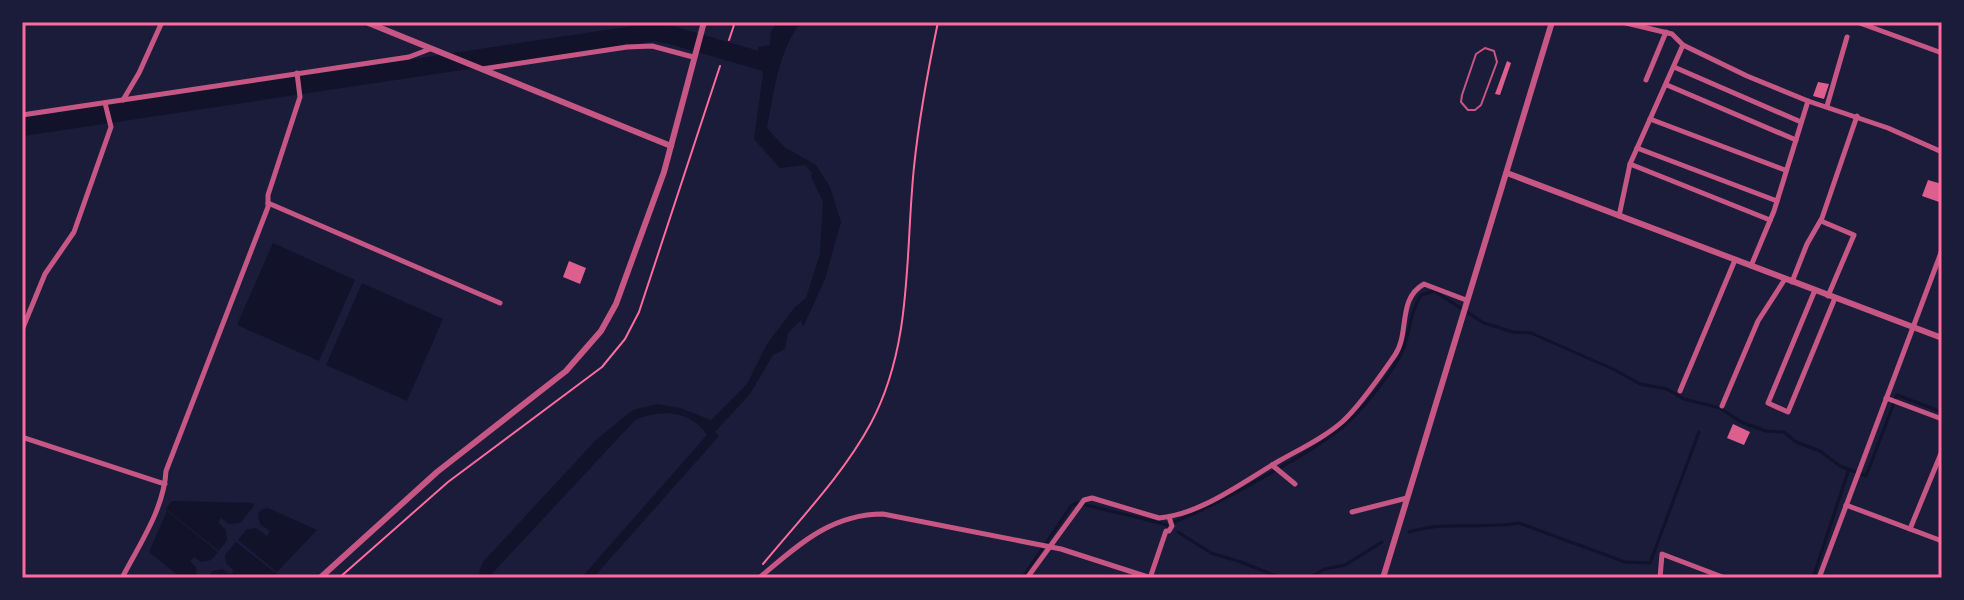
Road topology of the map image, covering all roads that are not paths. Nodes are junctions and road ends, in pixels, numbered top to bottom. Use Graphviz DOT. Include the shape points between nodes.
graph roads {
  1 [pos="162,22"];
  2 [pos="366,22"];
  3 [pos="704,22"];
  4 [pos="1552,22"];
  5 [pos="1622,22"];
  6 [pos="1857,22"];
  7 [pos="1666,32"];
  8 [pos="1847,37"];
  9 [pos="1683,45"];
  10 [pos="430,49"];
  11 [pos="1942,53"];
  12 [pos="693,56"];
  13 [pos="1674,67"];
  14 [pos="481,69"];
  15 [pos="297,75"];
  16 [pos="1646,80"];
  17 [pos="1667,85"];
  18 [pos="1462,95"];
  19 [pos="123,100"];
  20 [pos="1808,101"];
  21 [pos="105,105"];
  22 [pos="1827,106"];
  23 [pos="22,115"];
  24 [pos="1857,116"];
  25 [pos="1650,119"];
  26 [pos="1801,122"];
  27 [pos="1796,140"];
  28 [pos="671,146"];
  29 [pos="1637,148"];
  30 [pos="1942,152"];
  31 [pos="1630,164"];
  32 [pos="1785,170"];
  33 [pos="1507,173"];
  34 [pos="1777,201"];
  35 [pos="268,203"];
  36 [pos="1619,216"];
  37 [pos="1770,220"];
  38 [pos="1821,221"];
  39 [pos="1942,250"];
  40 [pos="1735,260"];
  41 [pos="1751,266"];
  42 [pos="1788,281"];
  43 [pos="1815,290"];
  44 [pos="1831,297"];
  45 [pos="1466,300"];
  46 [pos="500,303"];
  47 [pos="1914,328"];
  48 [pos="22,330"];
  49 [pos="1942,338"];
  50 [pos="1680,391"];
  51 [pos="1891,400"];
  52 [pos="1722,406"];
  53 [pos="1942,419"];
  54 [pos="22,437"];
  55 [pos="1942,451"];
  56 [pos="1272,465"];
  57 [pos="1295,484"];
  58 [pos="166,485"];
  59 [pos="1407,498"];
  60 [pos="1846,505"];
  61 [pos="1352,512"];
  62 [pos="1169,517"];
  63 [pos="1910,529"];
  64 [pos="1942,541"];
  65 [pos="1049,547"];
  66 [pos="1147,577"];
  67 [pos="122,578"];
  68 [pos="320,578"];
  69 [pos="759,578"];
  70 [pos="1027,578"];
  71 [pos="1383,578"];
  72 [pos="1660,578"];
  73 [pos="1725,578"];
  74 [pos="1819,578"];
  1 -- 19 [label="street"];
  2 -- 10 [label="street"];
  3 -- 12 [label="street"];
  4 -- 33 [label="street"];
  5 -- 7 [label="street"];
  6 -- 11 [label="street"];
  7 -- 9 [label="street"];
  7 -- 16 [label="street"];
  8 -- 22 [label="street"];
  9 -- 13 [label="street"];
  9 -- 20 [label="street"];
  10 -- 14 [label="street"];
  10 -- 15 [label="street"];
  12 -- 14 [label="street" via="652,46"];
  12 -- 28 [label="street"];
  13 -- 17 [label="street"];
  13 -- 26 [label="street"];
  14 -- 28 [label="street"];
  15 -- 19 [label="street"];
  15 -- 35 [label="street" via="300,94"];
  17 -- 25 [label="street"];
  17 -- 27 [label="street"];
  18 -- 18 [label="lane" via="1478,51 1492,49 1497,62 1481,105 1468,110"];
  19 -- 21 [label="street"];
  20 -- 22 [label="street"];
  20 -- 26 [label="street"];
  21 -- 23 [label="street"];
  21 -- 48 [label="street" via="111,127 105,148 74,232 45,274"];
  22 -- 24 [label="street"];
  24 -- 30 [label="street"];
  24 -- 38 [label="street"];
  25 -- 29 [label="street"];
  25 -- 32 [label="street"];
  26 -- 27 [label="street"];
  27 -- 32 [label="street"];
  28 -- 68 [label="street" via="616,304 590,346 566,371 437,472"];
  29 -- 31 [label="street"];
  29 -- 34 [label="street"];
  31 -- 36 [label="street"];
  31 -- 37 [label="street"];
  32 -- 34 [label="street"];
  33 -- 36 [label="street"];
  33 -- 45 [label="street"];
  34 -- 37 [label="street"];
  35 -- 46 [label="street"];
  35 -- 58 [label="street" via="166,471"];
  36 -- 40 [label="street"];
  37 -- 41 [label="street"];
  38 -- 42 [label="street"];
  38 -- 44 [label="street" via="1854,235"];
  39 -- 47 [label="street"];
  40 -- 41 [label="street"];
  40 -- 50 [label="street"];
  41 -- 42 [label="street"];
  42 -- 43 [label="street"];
  42 -- 52 [label="street" via="1758,321"];
  43 -- 44 [label="street"];
  43 -- 44 [label="street" via="1768,403 1788,412"];
  44 -- 47 [label="street"];
  45 -- 56 [label="street" via="1424,284 1417,288 1405,310 1396,354 1346,418"];
  45 -- 59 [label="street"];
  47 -- 49 [label="street"];
  47 -- 51 [label="street"];
  51 -- 53 [label="street"];
  51 -- 60 [label="street"];
  54 -- 58 [label="street"];
  55 -- 63 [label="street"];
  56 -- 57 [label="street"];
  56 -- 62 [label="street" via="1203,505"];
  58 -- 67 [label="street"];
  59 -- 61 [label="street"];
  59 -- 71 [label="street"];
  60 -- 63 [label="street"];
  60 -- 74 [label="street"];
  62 -- 65 [label="street" via="1084,500"];
  62 -- 66 [label="street" via="1172,526"];
  63 -- 64 [label="street"];
  65 -- 66 [label="street"];
  65 -- 69 [label="street" via="864,514 806,537"];
  65 -- 70 [label="street"];
  72 -- 73 [label="street" via="1662,554"];
}
